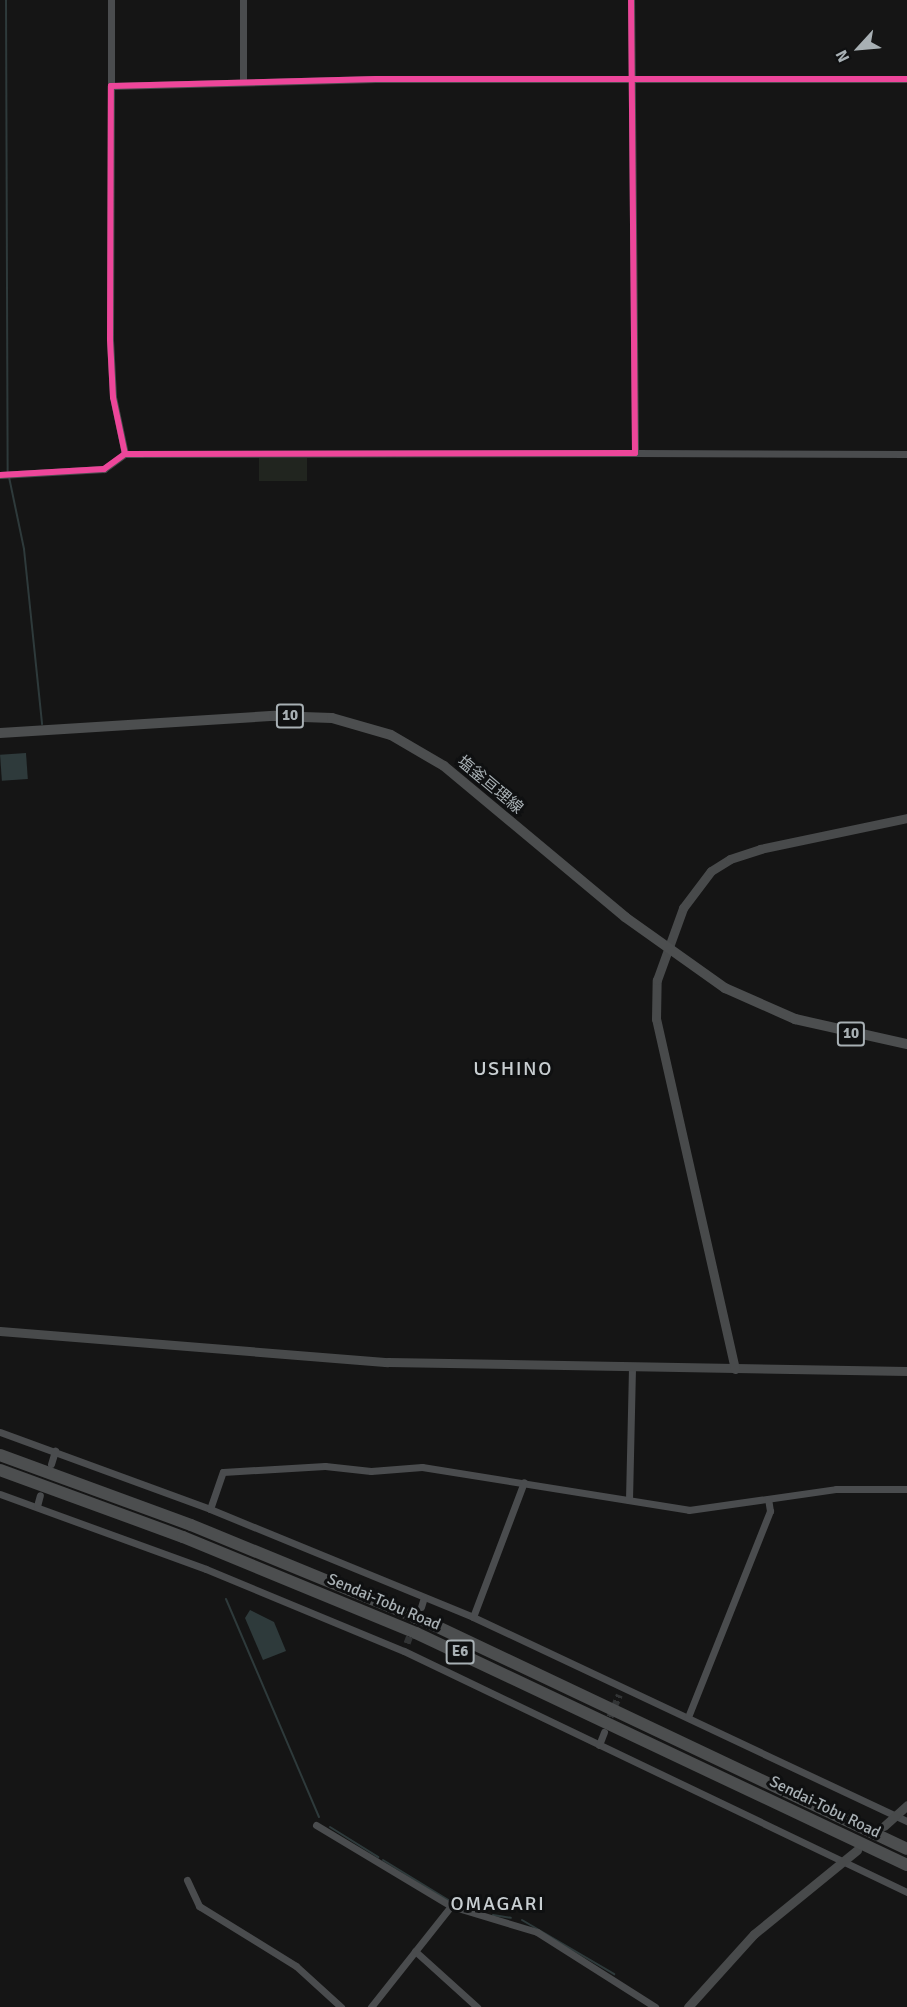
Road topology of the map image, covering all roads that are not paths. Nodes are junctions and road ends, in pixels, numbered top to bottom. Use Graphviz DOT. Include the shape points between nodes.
graph roads {
  1 [pos="111,0"];
  2 [pos="243,0"];
  3 [pos="631,0"];
  4 [pos="633,79"];
  5 [pos="907,79"];
  6 [pos="243,81"];
  7 [pos="111,86"];
  8 [pos="634,453"];
  9 [pos="125,454"];
  10 [pos="907,454"];
  11 [pos="1,475"];
  12 [pos="0,733"];
  13 [pos="907,818"];
  14 [pos="667,950"];
  15 [pos="907,1044"];
  16 [pos="0,1331"];
  17 [pos="632,1366"];
  18 [pos="735,1369"];
  19 [pos="907,1371"];
  20 [pos="0,1432"];
  21 [pos="55,1451"];
  22 [pos="0,1455"];
  23 [pos="51,1464"];
  24 [pos="0,1470"];
  25 [pos="525,1482"];
  26 [pos="907,1489"];
  27 [pos="0,1494"];
  28 [pos="40,1495"];
  29 [pos="768,1499"];
  30 [pos="629,1500"];
  31 [pos="37,1506"];
  32 [pos="210,1509"];
  33 [pos="424,1597"];
  34 [pos="421,1607"];
  35 [pos="473,1617"];
  36 [pos="407,1643"];
  37 [pos="404,1652"];
  38 [pos="622,1687"];
  39 [pos="619,1695"];
  40 [pos="688,1717"];
  41 [pos="604,1732"];
  42 [pos="599,1744"];
  43 [pos="907,1805"];
  44 [pos="896,1816"];
  45 [pos="907,1821"];
  46 [pos="316,1825"];
  47 [pos="884,1826"];
  48 [pos="907,1849"];
  49 [pos="857,1850"];
  50 [pos="844,1861"];
  51 [pos="907,1865"];
  52 [pos="187,1880"];
  53 [pos="907,1892"];
  54 [pos="451,1906"];
  55 [pos="415,1951"];
  56 [pos="341,2007"];
  57 [pos="371,2007"];
  58 [pos="477,2007"];
  59 [pos="655,2007"];
  60 [pos="688,2007"];
  1 -- 7 [label="street"];
  2 -- 6 [label="street"];
  3 -- 4 [label="street"];
  4 -- 5 [label="street"];
  4 -- 6 [label="street"];
  4 -- 8 [label="street"];
  6 -- 7 [label="street" via="198,86"];
  7 -- 9 [label="street" via="112,397"];
  8 -- 9 [label="street"];
  8 -- 10 [label="street"];
  9 -- 11 [label="street" via="104,469"];
  12 -- 14 [label="main road, 塩釜亘理線 / 10" via="274,716 332,718 361,725 391,735 444,766"];
  13 -- 14 [label="street" via="730,859 696,886"];
  14 -- 15 [label="main road, 塩釜亘理線 / 10" via="725,988 795,1019"];
  14 -- 18 [label="street" via="654,991 656,1019"];
  16 -- 17 [label="street" via="388,1362"];
  17 -- 18 [label="street"];
  17 -- 30 [label="street"];
  18 -- 19 [label="street"];
  20 -- 21 [label="street"];
  21 -- 23 [label="street"];
  21 -- 32 [label="street"];
  22 -- 48 [label="highway, Sendai-Tobu Road / E6" via="191,1525 423,1620"];
  24 -- 51 [label="highway, Sendai-Tobu Road / E6" via="183,1537 417,1633"];
  25 -- 30 [label="street"];
  25 -- 32 [label="street" via="422,1467 371,1472 325,1466 223,1472"];
  25 -- 35 [label="street"];
  26 -- 29 [label="street" via="836,1490"];
  27 -- 31 [label="street"];
  28 -- 31 [label="street"];
  29 -- 30 [label="street" via="689,1510"];
  29 -- 40 [label="street" via="770,1511"];
  31 -- 37 [label="street" via="206,1569"];
  32 -- 33 [label="street"];
  33 -- 34 [label="street"];
  33 -- 35 [label="street"];
  35 -- 38 [label="street"];
  36 -- 37 [label="street"];
  37 -- 42 [label="street"];
  38 -- 39 [label="street"];
  38 -- 40 [label="street"];
  40 -- 44 [label="street"];
  41 -- 42 [label="street"];
  42 -- 50 [label="street"];
  43 -- 44 [label="street"];
  44 -- 45 [label="street"];
  44 -- 47 [label="street"];
  46 -- 54 [label="street"];
  49 -- 50 [label="street"];
  50 -- 53 [label="street"];
  50 -- 60 [label="street" via="754,1934"];
  52 -- 56 [label="street" via="199,1906 296,1966"];
  54 -- 55 [label="street"];
  54 -- 59 [label="street" via="537,1932"];
  55 -- 57 [label="street"];
  55 -- 58 [label="street"];
}
